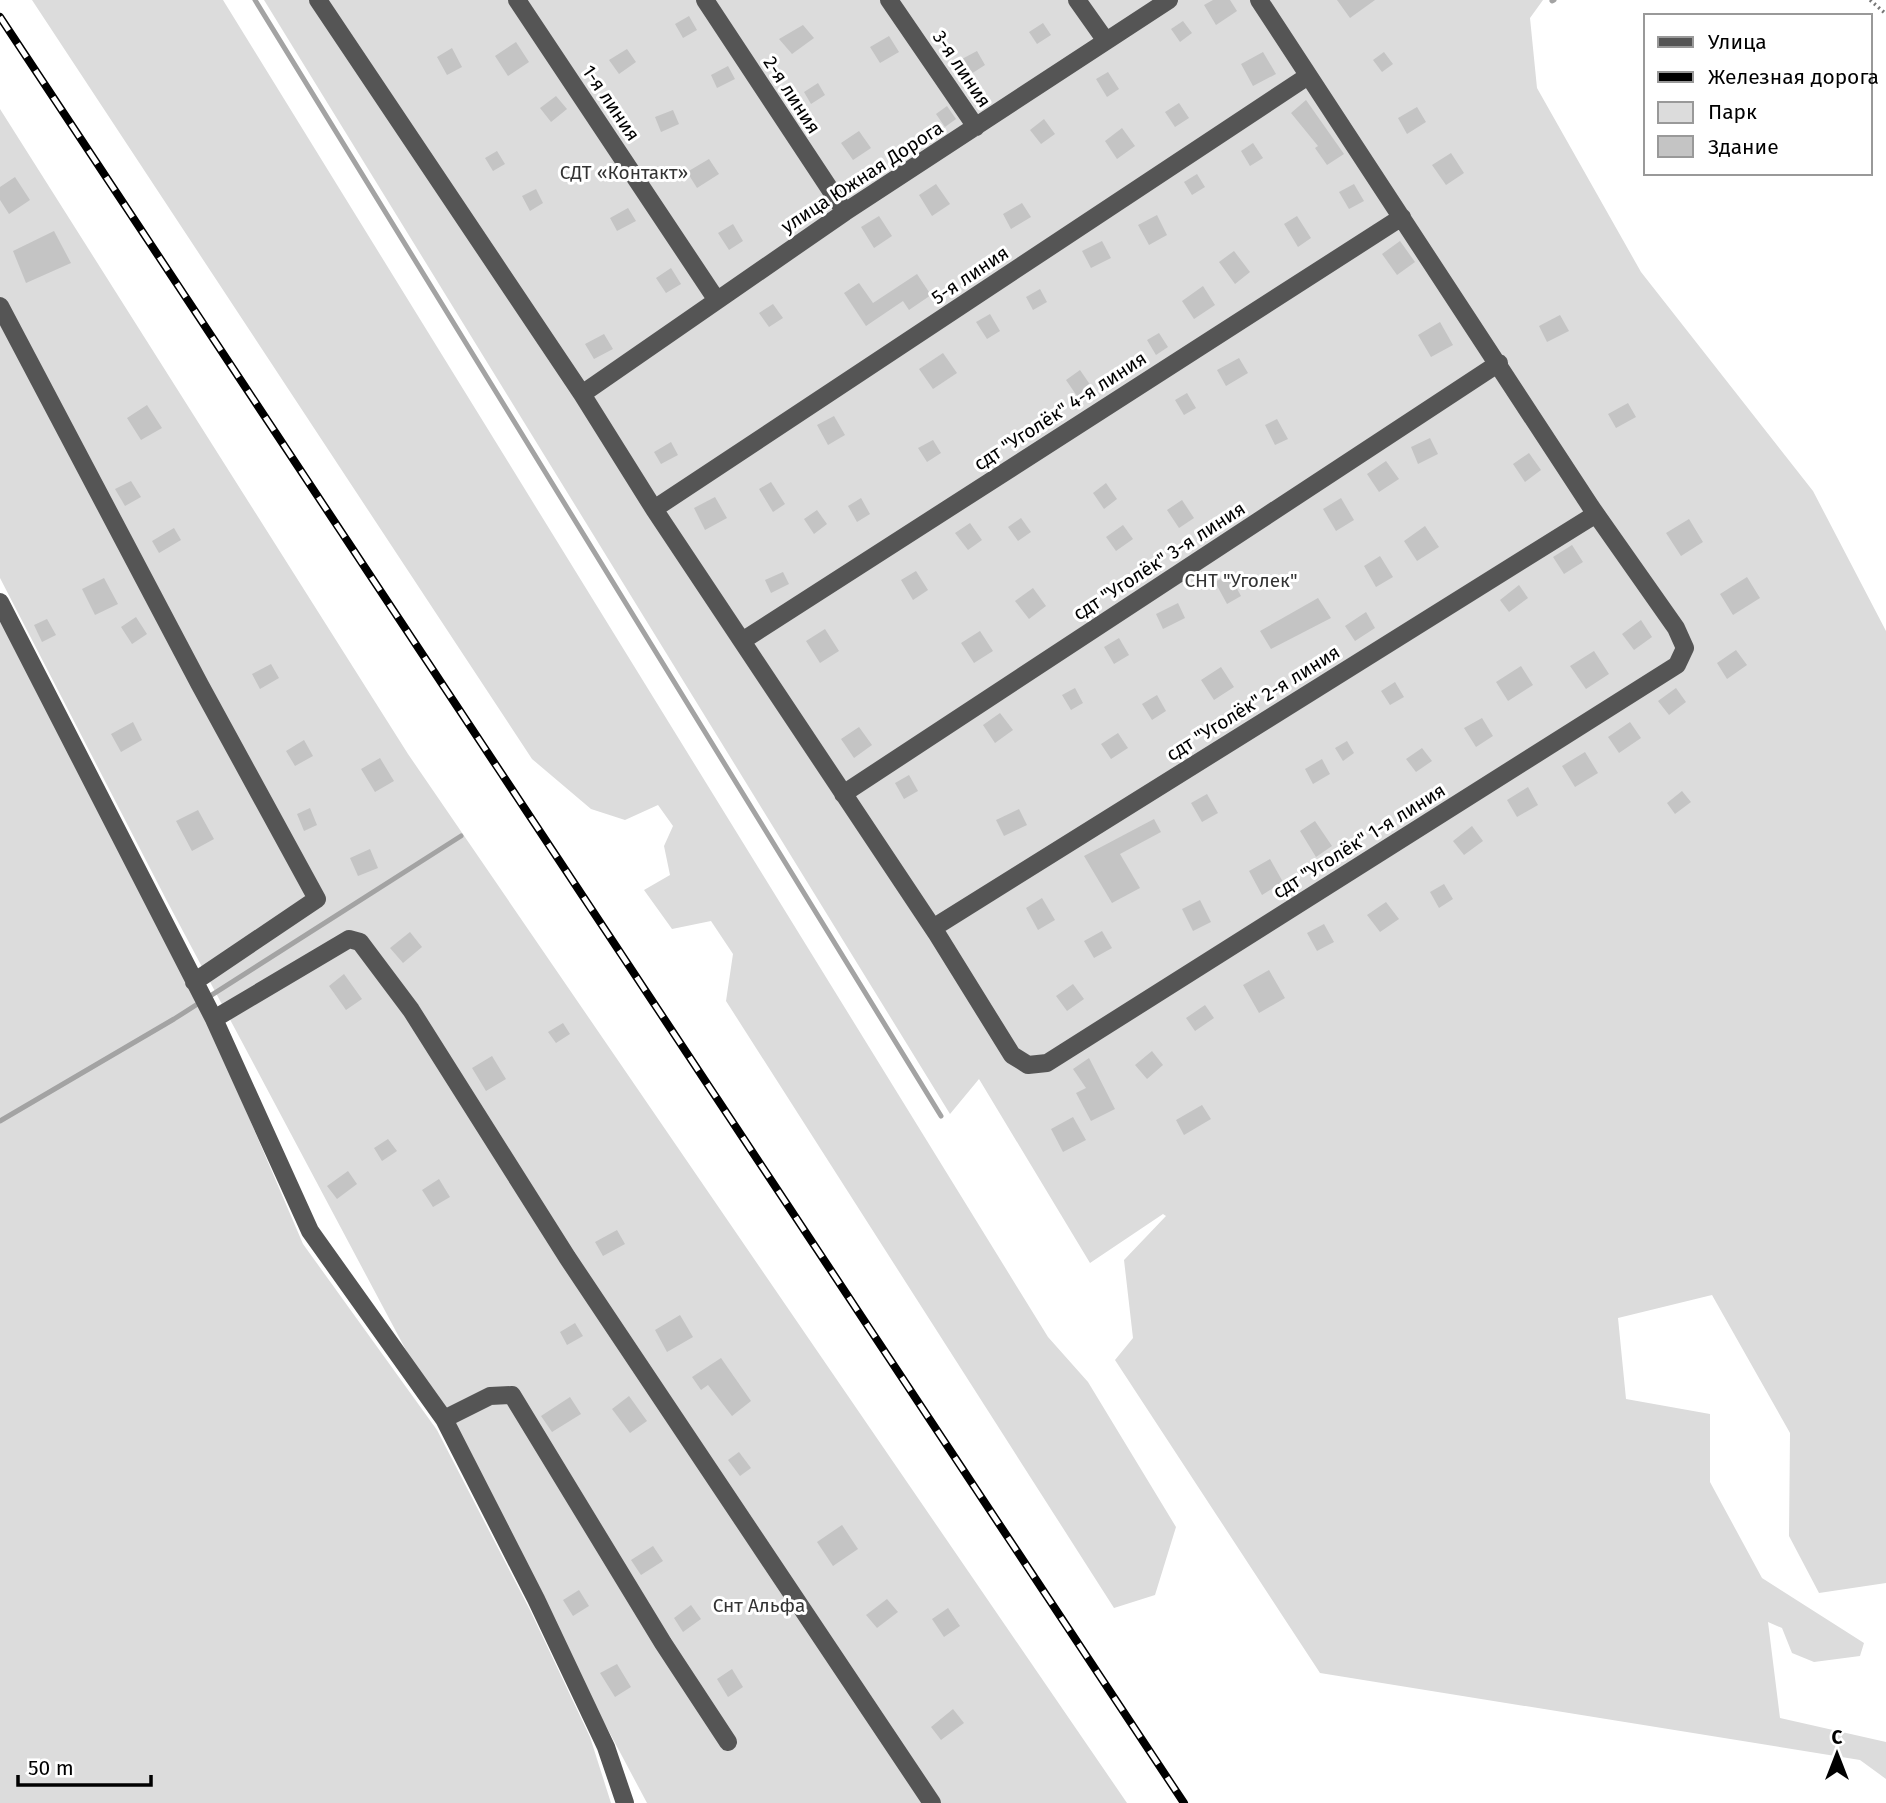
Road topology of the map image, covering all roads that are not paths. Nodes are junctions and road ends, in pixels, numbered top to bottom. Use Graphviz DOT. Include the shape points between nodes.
graph roads {
  1 [pos="318,0"];
  2 [pos="517,0"];
  3 [pos="705,0"];
  4 [pos="889,0"];
  5 [pos="1077,0"];
  6 [pos="1169,0"];
  7 [pos="1259,0"];
  8 [pos="1106,41"];
  9 [pos="1308,76"];
  10 [pos="976,127"];
  11 [pos="845,212"];
  12 [pos="1402,217"];
  13 [pos="716,299"];
  14 [pos="0,306"];
  15 [pos="1499,363"];
  16 [pos="582,394"];
  17 [pos="654,509"];
  18 [pos="1597,514"];
  19 [pos="0,602"];
  20 [pos="742,641"];
  21 [pos="843,794"];
  22 [pos="933,928"];
  23 [pos="194,982"];
  24 [pos="214,1019"];
  25 [pos="444,1419"];
  26 [pos="728,1742"];
  27 [pos="625,1803"];
  28 [pos="932,1803"];
  1 -- 16 [label="street"];
  2 -- 13 [label="street, 1-я линия"];
  3 -- 11 [label="street, 2-я линия"];
  4 -- 10 [label="street, 3-я линия"];
  5 -- 8 [label="street"];
  6 -- 8 [label="street, улица Южная Дорога"];
  7 -- 9 [label="street"];
  8 -- 10 [label="street, улица Южная Дорога"];
  9 -- 12 [label="street"];
  9 -- 17 [label="street, 5-я линия"];
  10 -- 11 [label="street, улица Южная Дорога"];
  11 -- 13 [label="street, улица Южная Дорога"];
  12 -- 15 [label="street"];
  12 -- 20 [label="street, сдт \"Уголёк\" 4-я линия"];
  13 -- 16 [label="street, улица Южная Дорога"];
  14 -- 23 [label="street" via="317,899"];
  15 -- 18 [label="street"];
  15 -- 21 [label="street, сдт \"Уголёк\" 3-я линия"];
  16 -- 17 [label="street"];
  17 -- 20 [label="street"];
  18 -- 22 [label="street, сдт \"Уголёк\" 2-я линия"];
  18 -- 22 [label="street, сдт \"Уголёк\" 1-я линия" via="1676,628 1685,648 1677,665 1047,1063 1028,1065 1012,1055"];
  19 -- 23 [label="street"];
  20 -- 21 [label="street"];
  21 -- 22 [label="street"];
  23 -- 24 [label="street"];
  24 -- 25 [label="street" via="310,1231"];
  24 -- 28 [label="street" via="349,939 360,942 411,1010 567,1257"];
  25 -- 26 [label="street" via="490,1396 512,1395"];
  25 -- 27 [label="street" via="606,1747"];
}
